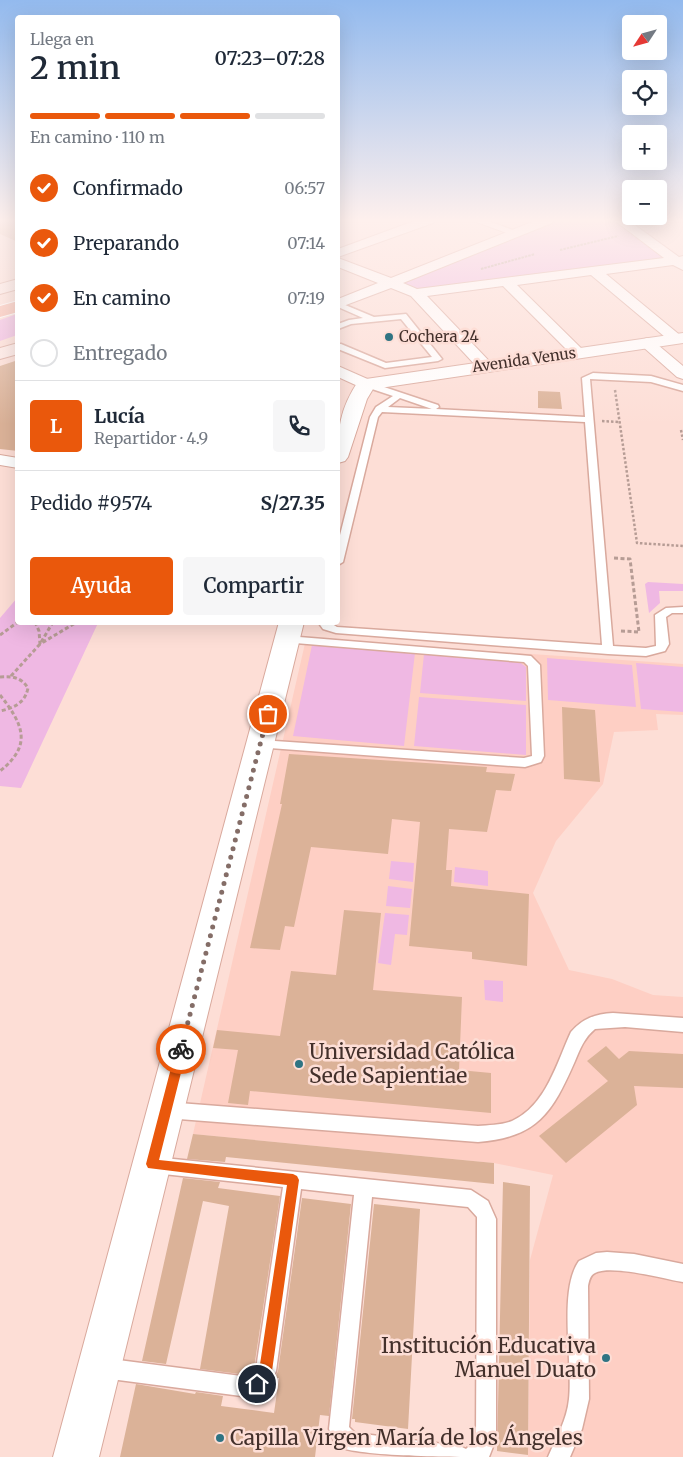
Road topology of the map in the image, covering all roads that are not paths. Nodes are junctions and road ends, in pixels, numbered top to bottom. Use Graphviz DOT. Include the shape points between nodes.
graph roads {
  1 [pos="14,288"];
  2 [pos="379,288"];
  3 [pos="403,288"];
  4 [pos="461,288"];
  5 [pos="512,288"];
  6 [pos="615,288"];
  7 [pos="416,294"];
  8 [pos="0,303"];
  9 [pos="340,303"];
  10 [pos="340,305"];
  11 [pos="15,307"];
  12 [pos="0,312"];
  13 [pos="373,320"];
  14 [pos="340,326"];
  15 [pos="679,338"];
  16 [pos="647,343"];
  17 [pos="340,347"];
  18 [pos="15,349"];
  19 [pos="578,353"];
  20 [pos="0,354"];
  21 [pos="484,366"];
  22 [pos="340,372"];
  23 [pos="683,374"];
  24 [pos="366,384"];
  25 [pos="683,388"];
  26 [pos="398,396"];
  27 [pos="379,409"];
  28 [pos="454,413"];
  29 [pos="589,420"];
  30 [pos="340,451"];
  31 [pos="0,460"];
  32 [pos="15,462"];
  33 [pos="340,554"];
  34 [pos="683,610"];
  35 [pos="325,625"];
  36 [pos="289,631"];
  37 [pos="608,650"];
  38 [pos="260,744"];
  39 [pos="683,1025"];
  40 [pos="165,1110"];
  41 [pos="152,1164"];
  42 [pos="293,1180"];
  43 [pos="364,1188"];
  44 [pos="683,1272"];
  45 [pos="99,1368"];
  46 [pos="76,1457"];
  47 [pos="460,1457"];
  48 [pos="472,1457"];
  49 [pos="559,1457"];
  1 -- 8 [label="highway"];
  2 -- 9 [label="street"];
  3 -- 7 [label="street"];
  4 -- 7 [label="street"];
  5 -- 19 [label="street"];
  6 -- 15 [label="street"];
  7 -- 21 [label="street"];
  10 -- 13 [label="lane"];
  11 -- 12 [label="highway"];
  13 -- 14 [label="lane"];
  13 -- 17 [label="lane" via="403,316 438,359 385,366"];
  15 -- 16 [label="street, Avenida Venus"];
  16 -- 19 [label="street, Avenida Venus"];
  16 -- 23 [label="street"];
  18 -- 20 [label="main road"];
  19 -- 21 [label="street, Avenida Venus"];
  21 -- 24 [label="street, Avenida Venus"];
  22 -- 24 [label="street"];
  24 -- 26 [label="lane"];
  24 -- 30 [label="street" via="357,399"];
  25 -- 29 [label="lane" via="654,380 586,378"];
  26 -- 27 [label="lane"];
  26 -- 28 [label="lane"];
  27 -- 28 [label="lane"];
  27 -- 33 [label="lane" via="374,417"];
  28 -- 29 [label="lane"];
  29 -- 37 [label="lane"];
  31 -- 32 [label="street"];
  34 -- 37 [label="lane" via="670,610 661,615 663,644 658,651"];
  35 -- 37 [label="lane" via="336,630"];
  36 -- 38 [label="street"];
  36 -- 38 [label="lane" via="527,659 534,665 538,756 525,763"];
  38 -- 40 [label="street"];
  39 -- 40 [label="lane" via="608,1021 595,1022 584,1028 545,1104 520,1126 498,1132 478,1134"];
  40 -- 41 [label="street"];
  41 -- 42 [label="lane"];
  41 -- 45 [label="street"];
  42 -- 43 [label="lane"];
  42 -- 45 [label="lane" via="263,1379 249,1387"];
  43 -- 47 [label="lane" via="338,1429 352,1443"];
  43 -- 48 [label="lane" via="471,1199 484,1209 487,1219 486,1439 483,1448"];
  44 -- 49 [label="lane" via="609,1261 586,1267 578,1286 578,1407"];
  45 -- 46 [label="street"];
}
